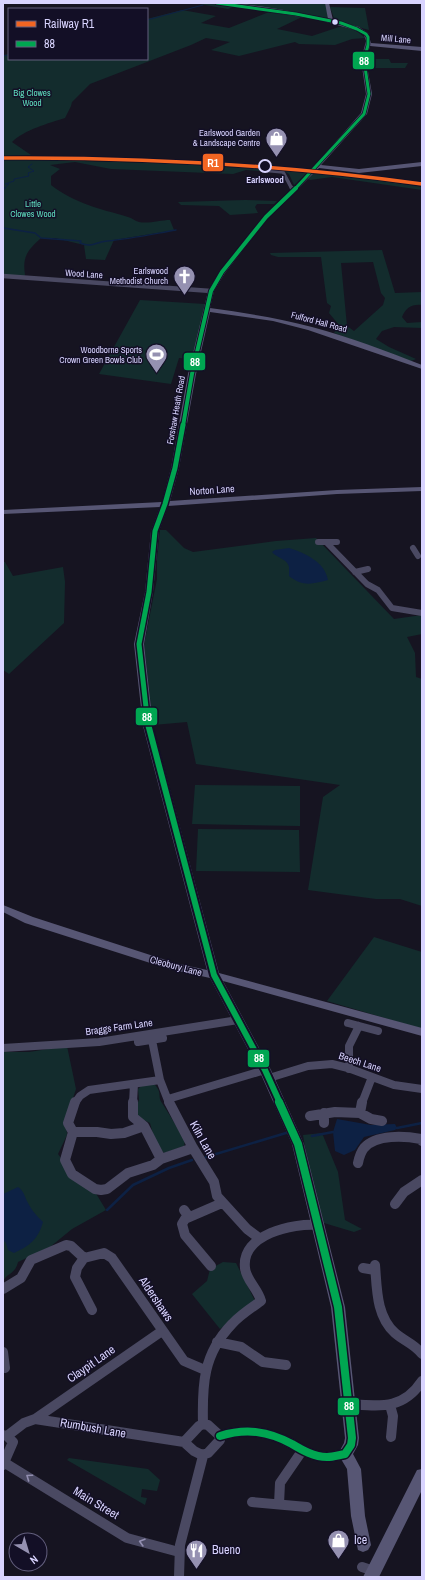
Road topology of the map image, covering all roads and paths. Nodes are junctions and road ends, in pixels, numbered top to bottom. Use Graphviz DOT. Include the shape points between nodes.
graph roads {
  1 [pos="216,3"];
  2 [pos="327,3"];
  3 [pos="331,21"];
  4 [pos="368,44"];
  5 [pos="422,49"];
  6 [pos="422,164"];
  7 [pos="316,166"];
  8 [pos="262,170"];
  9 [pos="293,190"];
  10 [pos="3,276"];
  11 [pos="211,291"];
  12 [pos="207,310"];
  13 [pos="422,367"];
  14 [pos="422,489"];
  15 [pos="165,504"];
  16 [pos="3,512"];
  17 [pos="318,542"];
  18 [pos="337,542"];
  19 [pos="327,543"];
  20 [pos="368,569"];
  21 [pos="355,572"];
  22 [pos="422,613"];
  23 [pos="3,908"];
  24 [pos="214,975"];
  25 [pos="238,1020"];
  26 [pos="348,1023"];
  27 [pos="359,1026"];
  28 [pos="378,1031"];
  29 [pos="422,1032"];
  30 [pos="163,1038"];
  31 [pos="152,1040"];
  32 [pos="138,1042"];
  33 [pos="3,1048"];
  34 [pos="349,1068"];
  35 [pos="267,1074"];
  36 [pos="372,1077"];
  37 [pos="160,1080"];
  38 [pos="134,1084"];
  39 [pos="422,1089"];
  40 [pos="168,1099"];
  41 [pos="324,1113"];
  42 [pos="360,1113"];
  43 [pos="310,1116"];
  44 [pos="382,1121"];
  45 [pos="324,1123"];
  46 [pos="144,1126"];
  47 [pos="72,1132"];
  48 [pos="422,1141"];
  49 [pos="193,1148"];
  50 [pos="161,1159"];
  51 [pos="358,1163"];
  52 [pos="422,1180"];
  53 [pos="222,1203"];
  54 [pos="395,1204"];
  55 [pos="318,1225"];
  56 [pos="259,1238"];
  57 [pos="84,1258"];
  58 [pos="210,1266"];
  59 [pos="363,1268"];
  60 [pos="3,1289"];
  61 [pos="92,1310"];
  62 [pos="162,1331"];
  63 [pos="217,1342"];
  64 [pos="3,1352"];
  65 [pos="422,1354"];
  66 [pos="286,1365"];
  67 [pos="5,1368"];
  68 [pos="205,1370"];
  69 [pos="422,1381"];
  70 [pos="349,1404"];
  71 [pos="390,1405"];
  72 [pos="35,1419"];
  73 [pos="203,1424"];
  74 [pos="5,1436"];
  75 [pos="220,1436"];
  76 [pos="391,1438"];
  77 [pos="184,1442"];
  78 [pos="302,1450"];
  79 [pos="344,1454"];
  80 [pos="203,1456"];
  81 [pos="4,1464"];
  82 [pos="422,1475"];
  83 [pos="252,1502"];
  84 [pos="279,1504"];
  85 [pos="307,1507"];
  86 [pos="363,1545"];
  87 [pos="179,1552"];
  88 [pos="369,1572"];
  89 [pos="179,1577"];
  1 -- 3 [label="street"];
  2 -- 3 [label="street"];
  3 -- 4 [label="street" via="362,31 367,36"];
  4 -- 5 [label="street, Mill Lane"];
  4 -- 7 [label="street, Forshaw Heath Road" via="364,59 370,91 368,105 356,124"];
  6 -- 7 [label="street" via="359,171"];
  7 -- 9 [label="street, Forshaw Heath Road"];
  8 -- 9 [label="street" via="285,173"];
  9 -- 11 [label="street, Forshaw Heath Road" via="254,230"];
  10 -- 11 [label="street, Wood Lane"];
  11 -- 12 [label="street, Forshaw Heath Road"];
  12 -- 13 [label="street, Fulford Hall Road" via="311,328"];
  12 -- 15 [label="street, Forshaw Heath Road" via="175,468"];
  14 -- 15 [label="street, Norton Lane" via="336,492"];
  15 -- 16 [label="street, Norton Lane"];
  15 -- 24 [label="street" via="155,531 149,592 139,644 148,726"];
  17 -- 19 [label="street"];
  18 -- 19 [label="street"];
  19 -- 21 [label="street"];
  20 -- 21 [label="street"];
  21 -- 22 [label="street" via="367,584 378,590 392,608"];
  23 -- 24 [label="street, Cleobury Lane" via="29,920 75,935 173,966"];
  24 -- 25 [label="street"];
  24 -- 29 [label="street, Cleobury Lane"];
  25 -- 33 [label="street, Braggs Farm Lane" via="99,1042"];
  25 -- 35 [label="street"];
  26 -- 27 [label="street"];
  27 -- 28 [label="street"];
  27 -- 34 [label="street" via="349,1046"];
  30 -- 31 [label="street"];
  31 -- 32 [label="street"];
  31 -- 37 [label="street, Kiln Lane"];
  34 -- 35 [label="street, Beech Lane" via="321,1064"];
  34 -- 36 [label="street, Beech Lane"];
  35 -- 40 [label="street, Beech Lane"];
  35 -- 55 [label="street" via="298,1144"];
  36 -- 39 [label="street, Beech Lane" via="394,1085"];
  36 -- 42 [label="street"];
  37 -- 38 [label="street"];
  37 -- 40 [label="street, Kiln Lane"];
  38 -- 46 [label="street" via="132,1114"];
  38 -- 47 [label="street" via="88,1090 81,1094 76,1099 68,1123"];
  40 -- 49 [label="street, Kiln Lane"];
  41 -- 42 [label="street"];
  41 -- 43 [label="street"];
  41 -- 45 [label="street"];
  42 -- 44 [label="street"];
  46 -- 47 [label="street" via="124,1133"];
  46 -- 50 [label="street"];
  47 -- 50 [label="street" via="65,1160 72,1174 95,1189 107,1189 128,1173 153,1165"];
  48 -- 51 [label="street" via="415,1137 380,1140 367,1145 361,1152"];
  49 -- 50 [label="street"];
  49 -- 53 [label="street, Kiln Lane" via="214,1182 217,1196"];
  52 -- 54 [label="street" via="404,1192"];
  53 -- 56 [label="street, Kiln Lane"];
  53 -- 58 [label="street" via="187,1213 182,1224 183,1230"];
  55 -- 56 [label="street" via="307,1223"];
  55 -- 70 [label="street" via="338,1307"];
  56 -- 63 [label="street" via="248,1251 245,1268 264,1297 232,1323"];
  57 -- 60 [label="street" via="71,1246 66,1245 31,1260 21,1278"];
  57 -- 61 [label="street" via="77,1268 75,1277"];
  57 -- 62 [label="street, Aldershaws" via="101,1252 112,1258"];
  59 -- 65 [label="street" via="375,1268 379,1302 386,1323 394,1333 418,1348"];
  62 -- 68 [label="street, Aldershaws" via="184,1361"];
  62 -- 72 [label="street, Claypit Lane"];
  63 -- 66 [label="street" via="242,1347 263,1362"];
  63 -- 68 [label="street"];
  64 -- 67 [label="street"];
  68 -- 73 [label="street" via="202,1391"];
  69 -- 71 [label="street" via="418,1390 408,1399"];
  70 -- 71 [label="street"];
  70 -- 79 [label="street" via="352,1438 351,1445"];
  71 -- 76 [label="street" via="393,1416"];
  72 -- 74 [label="street"];
  72 -- 77 [label="street, Rumbush Lane"];
  73 -- 75 [label="street" via="208,1425"];
  73 -- 77 [label="street"];
  74 -- 81 [label="street" via="13,1442"];
  75 -- 78 [label="street" via="248,1430 265,1432"];
  75 -- 80 [label="street" via="220,1440"];
  77 -- 80 [label="street"];
  78 -- 79 [label="street" via="327,1457"];
  78 -- 84 [label="street" via="280,1483"];
  79 -- 86 [label="street" via="354,1469"];
  80 -- 87 [label="street"];
  87 -- 81 [label="street, Main Street, one-way" via="127,1538"];
  82 -- 88 [label="street"];
  83 -- 84 [label="street"];
  84 -- 85 [label="street"];
  87 -- 89 [label="street"];
}
